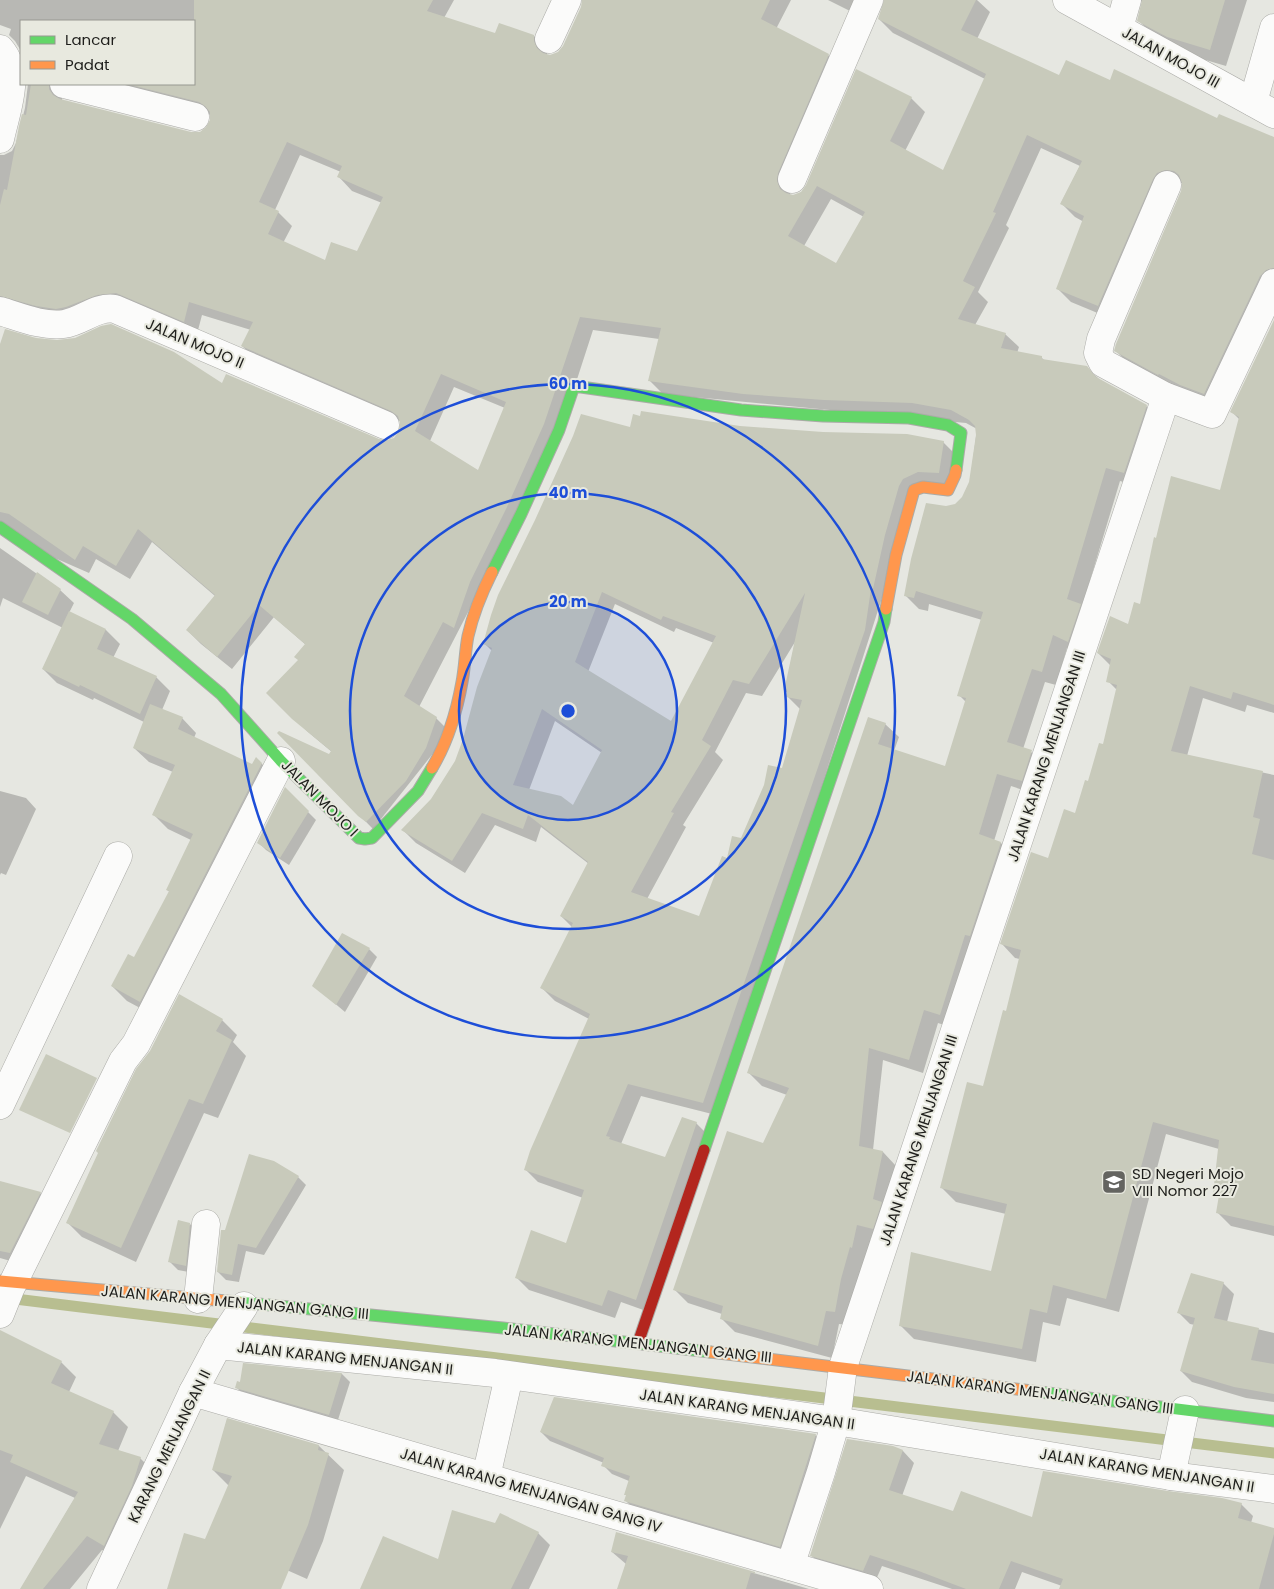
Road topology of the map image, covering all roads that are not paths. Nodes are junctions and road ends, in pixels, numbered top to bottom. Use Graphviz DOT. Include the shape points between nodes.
graph roads {
  1 [pos="567,0"];
  2 [pos="869,0"];
  3 [pos="1067,0"];
  4 [pos="1127,0"];
  5 [pos="1119,28"];
  6 [pos="1274,28"];
  7 [pos="549,39"];
  8 [pos="11,64"];
  9 [pos="68,85"];
  10 [pos="1264,108"];
  11 [pos="195,117"];
  12 [pos="0,139"];
  13 [pos="792,179"];
  14 [pos="1167,185"];
  15 [pos="1274,283"];
  16 [pos="0,311"];
  17 [pos="1166,397"];
  18 [pos="385,425"];
  19 [pos="0,527"];
  20 [pos="282,761"];
  21 [pos="118,856"];
  22 [pos="0,1105"];
  23 [pos="206,1224"];
  24 [pos="8,1284"];
  25 [pos="198,1299"];
  26 [pos="245,1304"];
  27 [pos="0,1314"];
  28 [pos="221,1342"];
  29 [pos="638,1343"];
  30 [pos="842,1372"];
  31 [pos="509,1376"];
  32 [pos="193,1392"];
  33 [pos="1184,1415"];
  34 [pos="836,1418"];
  35 [pos="1274,1421"];
  36 [pos="1172,1471"];
  37 [pos="486,1477"];
  38 [pos="1274,1489"];
  39 [pos="790,1566"];
  40 [pos="101,1589"];
  41 [pos="869,1589"];
  1 -- 7 [label="street"];
  2 -- 13 [label="street"];
  3 -- 5 [label="street, JALAN MOJO III"];
  4 -- 5 [label="street"];
  5 -- 10 [label="street, JALAN MOJO III"];
  6 -- 10 [label="street"];
  8 -- 12 [label="street" via="12,85"];
  9 -- 11 [label="street"];
  14 -- 17 [label="street" via="1098,348 1104,363"];
  15 -- 17 [label="street" via="1212,414"];
  16 -- 18 [label="street, JALAN MOJO II" via="51,325 71,323 95,311 115,309"];
  17 -- 30 [label="street, JALAN KARANG MENJANGAN III"];
  19 -- 20 [label="street, JALAN MOJO I" via="132,619 221,694"];
  20 -- 24 [label="street"];
  20 -- 29 [label="street, JALAN MOJO I" via="360,839 372,838 418,791 448,735 462,683 468,636 484,589 559,430 574,386 741,410 909,418 948,425 961,433 956,476 948,490 923,487 914,490 887,593 884,622"];
  21 -- 22 [label="street"];
  23 -- 25 [label="street"];
  24 -- 25 [label="street, JALAN KARANG MENJANGAN GANG III"];
  24 -- 27 [label="street"];
  25 -- 26 [label="street, JALAN KARANG MENJANGAN GANG III"];
  26 -- 28 [label="street, KARANG MENJANGAN II"];
  26 -- 29 [label="street, JALAN KARANG MENJANGAN GANG III"];
  28 -- 31 [label="street, JALAN KARANG MENJANGAN II"];
  28 -- 32 [label="street, KARANG MENJANGAN II"];
  29 -- 30 [label="street, JALAN KARANG MENJANGAN GANG III"];
  30 -- 33 [label="street, JALAN KARANG MENJANGAN GANG III"];
  30 -- 34 [label="street, JALAN KARANG MENJANGAN III"];
  31 -- 34 [label="street, JALAN KARANG MENJANGAN II"];
  31 -- 37 [label="street"];
  32 -- 37 [label="street, JALAN KARANG MENJANGAN GANG IV"];
  32 -- 40 [label="street, KARANG MENJANGAN II"];
  33 -- 35 [label="street, JALAN KARANG MENJANGAN GANG III"];
  33 -- 36 [label="street"];
  34 -- 36 [label="street, JALAN KARANG MENJANGAN II"];
  34 -- 39 [label="street, JALAN KARANG MENJANGAN III"];
  36 -- 38 [label="street, JALAN KARANG MENJANGAN II"];
  37 -- 39 [label="street, JALAN KARANG MENJANGAN GANG IV"];
  39 -- 41 [label="street, JALAN KARANG MENJANGAN GANG IV"];
}
